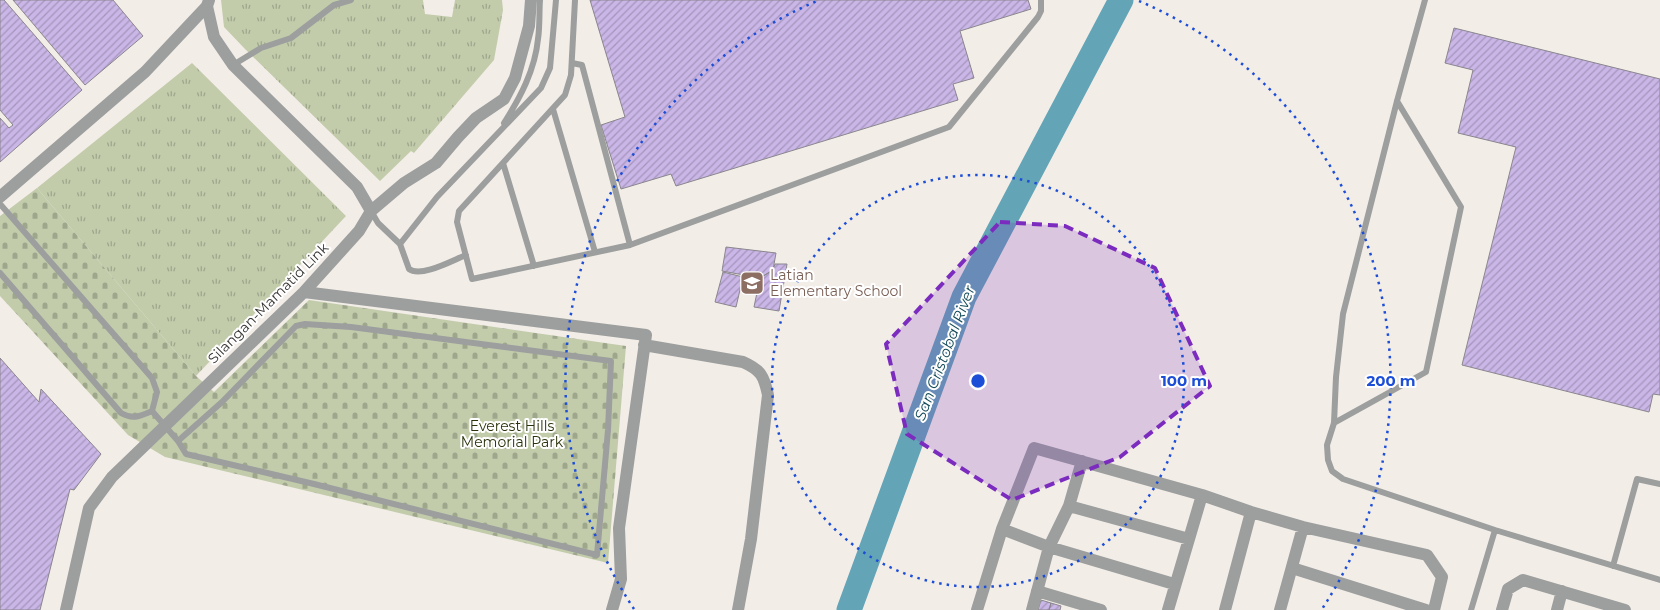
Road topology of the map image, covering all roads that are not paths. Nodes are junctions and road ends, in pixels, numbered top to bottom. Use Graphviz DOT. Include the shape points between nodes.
graph roads {
  1 [pos="351,0"];
  2 [pos="531,0"];
  3 [pos="540,0"];
  4 [pos="556,0"];
  5 [pos="575,0"];
  6 [pos="1041,0"];
  7 [pos="1425,0"];
  8 [pos="335,2"];
  9 [pos="208,3"];
  10 [pos="572,63"];
  11 [pos="233,65"];
  12 [pos="1397,101"];
  13 [pos="553,109"];
  14 [pos="495,137"];
  15 [pos="503,163"];
  16 [pos="0,197"];
  17 [pos="0,204"];
  18 [pos="371,211"];
  19 [pos="400,244"];
  20 [pos="630,245"];
  21 [pos="595,252"];
  22 [pos="466,255"];
  23 [pos="534,266"];
  24 [pos="0,273"];
  25 [pos="304,292"];
  26 [pos="644,345"];
  27 [pos="152,411"];
  28 [pos="1334,423"];
  29 [pos="164,426"];
  30 [pos="178,442"];
  31 [pos="1082,461"];
  32 [pos="1660,484"];
  33 [pos="1202,496"];
  34 [pos="1069,506"];
  35 [pos="1251,512"];
  36 [pos="1303,527"];
  37 [pos="1002,529"];
  38 [pos="1495,530"];
  39 [pos="1189,540"];
  40 [pos="1049,547"];
  41 [pos="1613,566"];
  42 [pos="1292,568"];
  43 [pos="1660,579"];
  44 [pos="1174,584"];
  45 [pos="1562,591"];
  46 [pos="1038,592"];
  47 [pos="1606,607"];
  48 [pos="66,610"];
  49 [pos="612,610"];
  50 [pos="738,610"];
  51 [pos="977,610"];
  52 [pos="1032,610"];
  53 [pos="1101,610"];
  54 [pos="1168,610"];
  55 [pos="1225,610"];
  56 [pos="1280,610"];
  57 [pos="1426,610"];
  58 [pos="1434,610"];
  59 [pos="1471,610"];
  60 [pos="1502,610"];
  61 [pos="1557,610"];
  62 [pos="1625,610"];
  1 -- 8 [label="lane"];
  2 -- 18 [label="street, Silangan-Mamatid Link" via="529,26 518,70 504,99 476,118 436,163 404,183"];
  3 -- 14 [label="lane" via="538,40 528,79"];
  4 -- 14 [label="lane" via="553,54 546,80"];
  5 -- 10 [label="lane"];
  6 -- 20 [label="lane" via="1038,17 949,127"];
  7 -- 12 [label="lane"];
  8 -- 11 [label="lane" via="291,38 261,48"];
  9 -- 11 [label="street" via="214,37"];
  9 -- 16 [label="street" via="145,72"];
  10 -- 13 [label="lane" via="565,95"];
  10 -- 20 [label="lane" via="582,65"];
  11 -- 18 [label="street" via="357,187"];
  12 -- 28 [label="lane" via="1343,314"];
  12 -- 28 [label="lane" via="1461,207 1426,372"];
  13 -- 15 [label="lane"];
  13 -- 21 [label="lane"];
  14 -- 19 [label="lane" via="437,197"];
  15 -- 22 [label="lane" via="459,211 457,222"];
  15 -- 23 [label="lane"];
  17 -- 27 [label="lane" via="152,378 157,392"];
  18 -- 19 [label="lane" via="378,223"];
  18 -- 25 [label="street, Silangan-Mamatid Link" via="359,231"];
  19 -- 22 [label="lane" via="409,269 417,272"];
  20 -- 21 [label="lane"];
  21 -- 23 [label="lane"];
  22 -- 23 [label="lane" via="472,279"];
  24 -- 27 [label="lane" via="121,413 135,418"];
  25 -- 26 [label="street" via="646,335"];
  25 -- 29 [label="street, Silangan-Mamatid Link"];
  26 -- 49 [label="street" via="619,528 621,579"];
  26 -- 50 [label="street" via="743,362 756,368 764,379 768,395 751,539"];
  27 -- 29 [label="lane"];
  28 -- 38 [label="lane" via="1327,445 1328,460 1332,471 1344,479"];
  29 -- 30 [label="lane"];
  29 -- 48 [label="street, Silangan-Mamatid Link" via="112,477 90,508"];
  30 -- 30 [label="lane" via="186,454 597,555 611,361 351,326 305,324 296,326"];
  31 -- 33 [label="street"];
  31 -- 34 [label="street"];
  31 -- 37 [label="street" via="1034,448"];
  32 -- 41 [label="lane" via="1637,479"];
  33 -- 35 [label="street"];
  33 -- 39 [label="street"];
  34 -- 39 [label="street"];
  34 -- 40 [label="street"];
  35 -- 36 [label="street"];
  35 -- 55 [label="street"];
  36 -- 42 [label="street"];
  36 -- 58 [label="street" via="1427,555 1442,577"];
  37 -- 40 [label="street"];
  37 -- 51 [label="street"];
  38 -- 41 [label="lane"];
  38 -- 59 [label="lane"];
  39 -- 44 [label="street"];
  40 -- 44 [label="street"];
  40 -- 46 [label="street"];
  41 -- 43 [label="lane"];
  42 -- 56 [label="street"];
  42 -- 57 [label="street"];
  44 -- 54 [label="street"];
  45 -- 47 [label="street"];
  45 -- 60 [label="street" via="1523,580 1508,589"];
  45 -- 61 [label="street"];
  46 -- 52 [label="street"];
  46 -- 53 [label="street"];
  47 -- 62 [label="street"];
}
